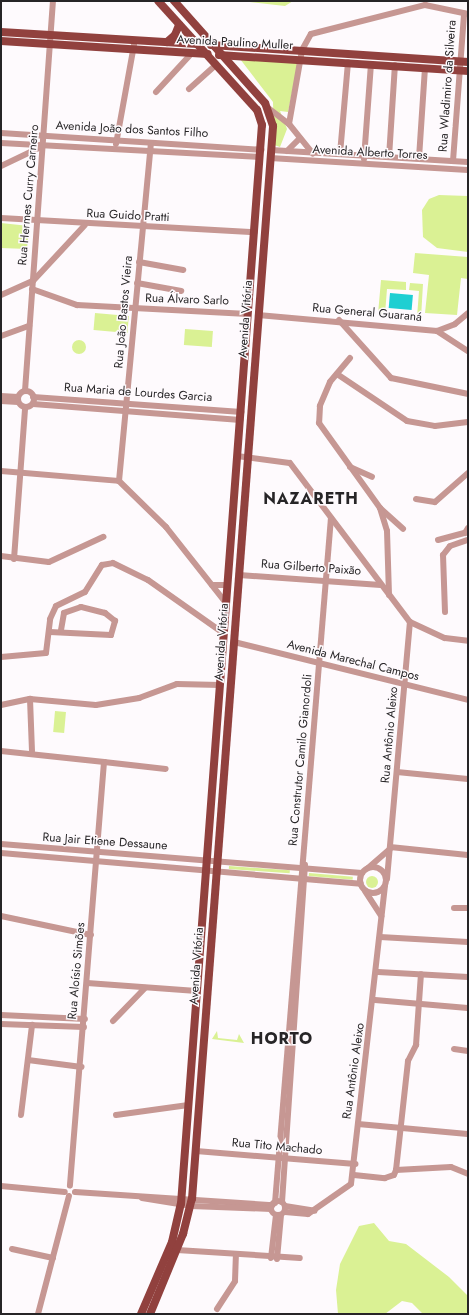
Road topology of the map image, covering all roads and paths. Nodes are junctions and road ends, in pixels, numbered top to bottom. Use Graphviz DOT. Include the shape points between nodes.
graph roads {
  1 [pos="53,1"];
  2 [pos="158,1"];
  3 [pos="174,1"];
  4 [pos="466,13"];
  5 [pos="179,25"];
  6 [pos="1,32"];
  7 [pos="52,40"];
  8 [pos="134,40"];
  9 [pos="1,41"];
  10 [pos="167,42"];
  11 [pos="196,44"];
  12 [pos="214,46"];
  13 [pos="134,50"];
  14 [pos="192,53"];
  15 [pos="206,54"];
  16 [pos="302,54"];
  17 [pos="222,55"];
  18 [pos="348,62"];
  19 [pos="465,62"];
  20 [pos="371,64"];
  21 [pos="395,65"];
  22 [pos="216,66"];
  23 [pos="425,68"];
  24 [pos="464,71"];
  25 [pos="188,89"];
  26 [pos="156,92"];
  27 [pos="267,107"];
  28 [pos="289,124"];
  29 [pos="1,133"];
  30 [pos="45,136"];
  31 [pos="300,138"];
  32 [pos="116,141"];
  33 [pos="1,143"];
  34 [pos="151,144"];
  35 [pos="45,145"];
  36 [pos="116,150"];
  37 [pos="287,151"];
  38 [pos="150,152"];
  39 [pos="261,153"];
  40 [pos="270,154"];
  41 [pos="308,154"];
  42 [pos="340,154"];
  43 [pos="364,156"];
  44 [pos="389,157"];
  45 [pos="419,158"];
  46 [pos="453,161"];
  47 [pos="468,162"];
  48 [pos="364,164"];
  49 [pos="1,166"];
  50 [pos="468,170"];
  51 [pos="1,218"];
  52 [pos="38,221"];
  53 [pos="85,224"];
  54 [pos="143,228"];
  55 [pos="255,232"];
  56 [pos="139,262"];
  57 [pos="183,270"];
  58 [pos="33,281"];
  59 [pos="137,283"];
  60 [pos="32,289"];
  61 [pos="181,291"];
  62 [pos="1,295"];
  63 [pos="135,309"];
  64 [pos="468,313"];
  65 [pos="248,314"];
  66 [pos="258,315"];
  67 [pos="339,320"];
  68 [pos="29,326"];
  69 [pos="437,331"];
  70 [pos="1,336"];
  71 [pos="468,351"];
  72 [pos="350,358"];
  73 [pos="337,374"];
  74 [pos="25,391"];
  75 [pos="468,394"];
  76 [pos="1,396"];
  77 [pos="18,399"];
  78 [pos="33,400"];
  79 [pos="1,401"];
  80 [pos="128,404"];
  81 [pos="25,408"];
  82 [pos="126,412"];
  83 [pos="241,412"];
  84 [pos="240,420"];
  85 [pos="468,422"];
  86 [pos="237,456"];
  87 [pos="248,457"];
  88 [pos="349,467"];
  89 [pos="1,471"];
  90 [pos="468,473"];
  91 [pos="20,474"];
  92 [pos="372,477"];
  93 [pos="119,481"];
  94 [pos="416,499"];
  95 [pos="380,508"];
  96 [pos="331,518"];
  97 [pos="403,529"];
  98 [pos="466,531"];
  99 [pos="103,537"];
  100 [pos="438,540"];
  101 [pos="467,540"];
  102 [pos="1,556"];
  103 [pos="14,559"];
  104 [pos="373,573"];
  105 [pos="239,575"];
  106 [pos="328,581"];
  107 [pos="369,583"];
  108 [pos="212,585"];
  109 [pos="381,585"];
  110 [pos="227,586"];
  111 [pos="389,595"];
  112 [pos="226,603"];
  113 [pos="445,612"];
  114 [pos="224,622"];
  115 [pos="410,622"];
  116 [pos="61,630"];
  117 [pos="50,632"];
  118 [pos="224,633"];
  119 [pos="468,641"];
  120 [pos="234,642"];
  121 [pos="1,657"];
  122 [pos="321,664"];
  123 [pos="220,685"];
  124 [pos="406,685"];
  125 [pos="30,699"];
  126 [pos="468,700"];
  127 [pos="1,705"];
  128 [pos="1,751"];
  129 [pos="32,751"];
  130 [pos="102,762"];
  131 [pos="166,769"];
  132 [pos="398,772"];
  133 [pos="468,778"];
  134 [pos="1,844"];
  135 [pos="390,848"];
  136 [pos="1,853"];
  137 [pos="98,853"];
  138 [pos="468,855"];
  139 [pos="206,860"];
  140 [pos="217,861"];
  141 [pos="98,862"];
  142 [pos="303,868"];
  143 [pos="368,868"];
  144 [pos="206,869"];
  145 [pos="216,870"];
  146 [pos="362,873"];
  147 [pos="302,878"];
  148 [pos="387,879"];
  149 [pos="360,884"];
  150 [pos="385,886"];
  151 [pos="365,891"];
  152 [pos="454,908"];
  153 [pos="468,908"];
  154 [pos="1,916"];
  155 [pos="381,916"];
  156 [pos="91,935"];
  157 [pos="380,937"];
  158 [pos="468,942"];
  159 [pos="378,972"];
  160 [pos="421,974"];
  161 [pos="468,977"];
  162 [pos="87,983"];
  163 [pos="145,988"];
  164 [pos="197,991"];
  165 [pos="375,1000"];
  166 [pos="420,1004"];
  167 [pos="468,1008"];
  168 [pos="1,1014"];
  169 [pos="85,1019"];
  170 [pos="113,1021"];
  171 [pos="1,1024"];
  172 [pos="32,1024"];
  173 [pos="84,1027"];
  174 [pos="454,1049"];
  175 [pos="468,1050"];
  176 [pos="28,1060"];
  177 [pos="82,1068"];
  178 [pos="188,1105"];
  179 [pos="21,1115"];
  180 [pos="116,1115"];
  181 [pos="358,1124"];
  182 [pos="402,1127"];
  183 [pos="468,1134"];
  184 [pos="196,1151"];
  185 [pos="280,1158"];
  186 [pos="355,1164"];
  187 [pos="396,1170"];
  188 [pos="468,1174"];
  189 [pos="354,1175"];
  190 [pos="1,1186"];
  191 [pos="70,1186"];
  192 [pos="75,1192"];
  193 [pos="67,1194"];
  194 [pos="182,1201"];
  195 [pos="191,1202"];
  196 [pos="273,1206"];
  197 [pos="282,1210"];
  198 [pos="12,1249"];
  199 [pos="177,1250"];
  200 [pos="236,1255"];
  201 [pos="53,1258"];
  202 [pos="274,1258"];
  203 [pos="300,1258"];
  204 [pos="217,1309"];
  205 [pos="38,1314"];
  206 [pos="142,1314"];
  207 [pos="150,1314"];
  1 -- 7 [label="street, Rua Hermes Curry Carneiro"];
  2 -- 5 [label="main road, Avenida Vitória"];
  3 -- 12 [label="main road, Avenida Vitória"];
  4 -- 16 [label="street" via="430,4 385,12 311,34"];
  4 -- 19 [label="street, Rua Wladimiro da Silveira"];
  5 -- 10 [label="main road" via="175,35"];
  5 -- 11 [label="main road, Avenida Vitória"];
  6 -- 7 [label="main road, Avenida Paulino Muller"];
  7 -- 8 [label="main road, Avenida Paulino Muller"];
  7 -- 9 [label="main road, Avenida Paulino Muller"];
  7 -- 13 [label="main road, Avenida Paulino Muller"];
  7 -- 30 [label="street, Rua Hermes Curry Carneiro"];
  8 -- 10 [label="main road, Avenida Paulino Muller"];
  8 -- 13 [label="street"];
  10 -- 11 [label="main road, Avenida Paulino Muller"];
  11 -- 12 [label="main road, Avenida Paulino Muller"];
  11 -- 15 [label="main road, Avenida Vitória"];
  12 -- 16 [label="main road, Avenida Paulino Muller"];
  12 -- 17 [label="main road, Avenida Vitória"];
  13 -- 14 [label="main road, Avenida Paulino Muller"];
  13 -- 32 [label="street"];
  14 -- 15 [label="main road, Avenida Paulino Muller"];
  14 -- 26 [label="street"];
  15 -- 17 [label="main road, Avenida Paulino Muller"];
  15 -- 22 [label="main road, Avenida Vitória"];
  16 -- 17 [label="main road, Avenida Paulino Muller"];
  16 -- 18 [label="main road, Avenida Paulino Muller"];
  16 -- 19 [label="main road, Avenida Paulino Muller"];
  16 -- 28 [label="street"];
  17 -- 27 [label="main road, Avenida Vitória"];
  18 -- 20 [label="main road, Avenida Paulino Muller"];
  18 -- 42 [label="street"];
  19 -- 24 [label="street, Rua Wladimiro da Silveira"];
  20 -- 21 [label="main road, Avenida Paulino Muller"];
  20 -- 43 [label="street"];
  21 -- 23 [label="main road, Avenida Paulino Muller"];
  21 -- 44 [label="street"];
  22 -- 25 [label="street"];
  22 -- 39 [label="main road, Avenida Vitória" via="259,113"];
  23 -- 24 [label="main road, Avenida Paulino Muller"];
  23 -- 45 [label="street"];
  24 -- 46 [label="street, Rua Wladimiro da Silveira"];
  27 -- 28 [label="street"];
  27 -- 40 [label="main road, Avenida Vitória" via="272,121"];
  28 -- 31 [label="street"];
  29 -- 30 [label="street, Avenida João dos Santos Filho"];
  30 -- 32 [label="street, Avenida João dos Santos Filho"];
  30 -- 35 [label="street, Rua Hermes Curry Carneiro"];
  31 -- 37 [label="street"];
  31 -- 41 [label="street"];
  32 -- 34 [label="street, Avenida João dos Santos Filho"];
  32 -- 36 [label="street"];
  33 -- 35 [label="street, Avenida João dos Santos Filho"];
  34 -- 38 [label="street, Rua João Bastos Vieira"];
  34 -- 39 [label="street, Avenida João dos Santos Filho"];
  35 -- 36 [label="street, Avenida João dos Santos Filho"];
  35 -- 49 [label="street"];
  35 -- 52 [label="street, Rua Hermes Curry Carneiro"];
  36 -- 38 [label="street, Avenida João dos Santos Filho"];
  37 -- 40 [label="street, Avenida Alberto Torres"];
  37 -- 41 [label="street, Avenida Alberto Torres"];
  38 -- 39 [label="street, Avenida João dos Santos Filho"];
  38 -- 54 [label="street, Rua João Bastos Vieira"];
  39 -- 40 [label="main road"];
  39 -- 55 [label="main road, Avenida Vitória"];
  40 -- 41 [label="street, Avenida Alberto Torres"];
  40 -- 66 [label="main road, Avenida Vitória"];
  41 -- 42 [label="street, Avenida Alberto Torres"];
  41 -- 48 [label="street, Avenida Alberto Torres"];
  42 -- 43 [label="street, Avenida Alberto Torres"];
  43 -- 44 [label="street, Avenida Alberto Torres"];
  43 -- 48 [label="street"];
  44 -- 45 [label="street, Avenida Alberto Torres"];
  45 -- 46 [label="street, Avenida Alberto Torres"];
  46 -- 47 [label="street, Avenida Alberto Torres"];
  48 -- 50 [label="street, Avenida Alberto Torres"];
  51 -- 52 [label="street, Rua Guido Pratti"];
  52 -- 53 [label="street, Rua Guido Pratti"];
  52 -- 58 [label="street, Rua Hermes Curry Carneiro"];
  53 -- 54 [label="street, Rua Guido Pratti"];
  53 -- 58 [label="street"];
  54 -- 55 [label="street, Rua Guido Pratti"];
  54 -- 56 [label="street, Rua João Bastos Vieira"];
  55 -- 65 [label="main road, Avenida Vitória"];
  56 -- 57 [label="street"];
  56 -- 59 [label="street, Rua João Bastos Vieira"];
  58 -- 60 [label="street, Rua Hermes Curry Carneiro"];
  58 -- 62 [label="street"];
  59 -- 61 [label="street"];
  59 -- 63 [label="street, Rua João Bastos Vieira"];
  60 -- 63 [label="street, Rua Álvaro Sarlo" via="77,305"];
  60 -- 68 [label="street, Rua Hermes Curry Carneiro"];
  63 -- 65 [label="street, Rua Álvaro Sarlo"];
  63 -- 80 [label="street, Rua João Bastos Vieira"];
  64 -- 69 [label="street, Rua General Guaraná" via="455,324"];
  65 -- 83 [label="main road, Avenida Vitória"];
  66 -- 67 [label="street, Rua General Guaraná"];
  66 -- 87 [label="main road, Avenida Vitória"];
  67 -- 69 [label="street, Rua General Guaraná"];
  67 -- 75 [label="street" via="391,378"];
  68 -- 70 [label="street"];
  68 -- 74 [label="street, Rua Hermes Curry Carneiro"];
  69 -- 71 [label="street"];
  72 -- 73 [label="street"];
  73 -- 85 [label="street" via="407,420 436,426"];
  73 -- 88 [label="street" via="320,406 319,423"];
  74 -- 77 [label="street"];
  74 -- 78 [label="street"];
  76 -- 77 [label="street"];
  77 -- 79 [label="street"];
  77 -- 81 [label="street"];
  78 -- 80 [label="street, Rua Maria de Lourdes Garcia"];
  78 -- 81 [label="street"];
  78 -- 82 [label="street, Rua Maria de Lourdes Garcia"];
  80 -- 82 [label="street, Rua João Bastos Vieira"];
  80 -- 83 [label="street, Rua Maria de Lourdes Garcia"];
  81 -- 91 [label="street"];
  82 -- 84 [label="street, Rua Maria de Lourdes Garcia"];
  82 -- 93 [label="street, Rua João Bastos Vieira"];
  83 -- 84 [label="main road, Avenida Vitória"];
  84 -- 86 [label="main road, Avenida Vitória"];
  86 -- 87 [label="street"];
  86 -- 110 [label="main road, Avenida Vitória"];
  87 -- 96 [label="street" via="290,463"];
  87 -- 105 [label="main road, Avenida Vitória"];
  88 -- 92 [label="street"];
  88 -- 95 [label="street"];
  89 -- 91 [label="street"];
  90 -- 94 [label="street" via="435,502"];
  91 -- 93 [label="street"];
  91 -- 103 [label="street"];
  93 -- 108 [label="street" via="162,522"];
  95 -- 97 [label="street"];
  95 -- 111 [label="street" via="387,538"];
  96 -- 104 [label="street"];
  96 -- 106 [label="street, Rua Construtor Camilo Gianordoli"];
  98 -- 100 [label="street"];
  98 -- 101 [label="street"];
  99 -- 103 [label="street" via="49,562"];
  101 -- 113 [label="street" via="450,546 443,555"];
  102 -- 103 [label="street"];
  104 -- 107 [label="street"];
  104 -- 109 [label="street"];
  105 -- 106 [label="street, Rua Gilberto Paixão"];
  105 -- 120 [label="main road, Avenida Vitória"];
  106 -- 107 [label="street, Rua Gilberto Paixão"];
  106 -- 122 [label="street, Rua Construtor Camilo Gianordoli"];
  107 -- 109 [label="street, Rua Gilberto Paixão"];
  108 -- 110 [label="street"];
  108 -- 112 [label="street"];
  109 -- 111 [label="street"];
  110 -- 112 [label="main road, Avenida Vitória"];
  111 -- 115 [label="street"];
  112 -- 114 [label="main road, Avenida Vitória"];
  114 -- 118 [label="main road, Avenida Vitória"];
  114 -- 120 [label="main road" via="226,637"];
  115 -- 119 [label="street" via="445,638"];
  115 -- 124 [label="street, Rua Antônio Aleixo"];
  116 -- 116 [label="street" via="111,635 115,621 105,613 81,607 64,613"];
  116 -- 117 [label="street"];
  117 -- 118 [label="street" via="56,606 85,592 102,565 113,563 148,580"];
  117 -- 121 [label="street" via="46,653"];
  118 -- 123 [label="main road, Avenida Vitória"];
  120 -- 122 [label="street, Avenida Marechal Campos"];
  120 -- 140 [label="main road, Avenida Vitória"];
  122 -- 124 [label="street, Avenida Marechal Campos"];
  122 -- 142 [label="street, Rua Construtor Camilo Gianordoli"];
  123 -- 125 [label="street" via="177,684 139,698 96,705"];
  123 -- 139 [label="main road, Avenida Vitória"];
  124 -- 126 [label="street, Avenida Marechal Campos"];
  124 -- 132 [label="street, Rua Antônio Aleixo"];
  125 -- 127 [label="street"];
  125 -- 129 [label="street"];
  128 -- 129 [label="street"];
  129 -- 130 [label="street"];
  130 -- 131 [label="street"];
  130 -- 137 [label="street, Rua Aloísio Simões"];
  132 -- 133 [label="street"];
  132 -- 135 [label="street, Rua Antônio Aleixo"];
  134 -- 137 [label="street, Rua Jair Etiene Dessaune"];
  135 -- 138 [label="street"];
  135 -- 143 [label="street"];
  135 -- 148 [label="street, Rua Antônio Aleixo"];
  136 -- 141 [label="street, Rua Jair Etiene Dessaune"];
  137 -- 139 [label="street, Rua Jair Etiene Dessaune"];
  137 -- 141 [label="street, Rua Aloísio Simões"];
  139 -- 140 [label="street, Rua Jair Etiene Dessaune"];
  139 -- 144 [label="main road, Avenida Vitória"];
  140 -- 142 [label="street, Rua Jair Etiene Dessaune"];
  140 -- 145 [label="main road, Avenida Vitória"];
  141 -- 144 [label="street, Rua Jair Etiene Dessaune"];
  141 -- 156 [label="street, Rua Aloísio Simões"];
  142 -- 146 [label="street, Rua Jair Etiene Dessaune"];
  142 -- 147 [label="street, Rua Construtor Camilo Gianordoli"];
  143 -- 146 [label="street"];
  143 -- 148 [label="street" via="378,868"];
  144 -- 145 [label="street, Rua Jair Etiene Dessaune"];
  144 -- 164 [label="main road, Avenida Vitória"];
  145 -- 147 [label="street, Rua Jair Etiene Dessaune"];
  145 -- 184 [label="main road, Avenida Vitória"];
  146 -- 149 [label="street"];
  147 -- 149 [label="street, Rua Jair Etiene Dessaune"];
  147 -- 185 [label="street, Rua Construtor Camilo Gianordoli"];
  148 -- 150 [label="street"];
  149 -- 151 [label="street"];
  150 -- 151 [label="street" via="378,893"];
  150 -- 155 [label="street, Rua Antônio Aleixo"];
  151 -- 155 [label="street"];
  152 -- 153 [label="street"];
  154 -- 156 [label="street"];
  155 -- 157 [label="street, Rua Antônio Aleixo"];
  156 -- 162 [label="street, Rua Aloísio Simões"];
  157 -- 158 [label="street"];
  157 -- 159 [label="street, Rua Antônio Aleixo"];
  159 -- 160 [label="street"];
  159 -- 165 [label="street, Rua Antônio Aleixo"];
  160 -- 161 [label="street"];
  160 -- 166 [label="street"];
  162 -- 163 [label="street"];
  162 -- 169 [label="street, Rua Aloísio Simões"];
  163 -- 164 [label="street"];
  163 -- 170 [label="street"];
  164 -- 178 [label="main road, Avenida Vitória"];
  165 -- 166 [label="street"];
  165 -- 181 [label="street, Rua Antônio Aleixo"];
  166 -- 167 [label="street"];
  166 -- 182 [label="street" via="416,1045 408,1062"];
  168 -- 169 [label="street"];
  169 -- 173 [label="street, Rua Aloísio Simões"];
  171 -- 172 [label="street"];
  172 -- 173 [label="street"];
  172 -- 176 [label="street"];
  173 -- 177 [label="street, Rua Aloísio Simões"];
  174 -- 175 [label="street"];
  176 -- 177 [label="street"];
  176 -- 179 [label="street"];
  177 -- 191 [label="street, Rua Aloísio Simões"];
  178 -- 180 [label="street"];
  178 -- 194 [label="main road, Avenida Vitória"];
  181 -- 182 [label="street"];
  181 -- 186 [label="street, Rua Antônio Aleixo"];
  182 -- 183 [label="street"];
  182 -- 187 [label="street"];
  184 -- 185 [label="street, Rua Tito Machado"];
  184 -- 195 [label="main road, Avenida Vitória"];
  185 -- 186 [label="street, Rua Tito Machado"];
  185 -- 196 [label="street, Rua Construtor Camilo Gianordoli"];
  185 -- 197 [label="street, Rua Construtor Camilo Gianordoli"];
  186 -- 189 [label="street, Rua Antônio Aleixo"];
  187 -- 188 [label="street" via="451,1167"];
  187 -- 189 [label="street" via="394,1175 385,1178"];
  189 -- 197 [label="street" via="351,1184 315,1211"];
  190 -- 193 [label="street"];
  191 -- 192 [label="street"];
  191 -- 193 [label="street"];
  192 -- 193 [label="street"];
  192 -- 194 [label="street"];
  193 -- 201 [label="street"];
  194 -- 195 [label="street"];
  194 -- 206 [label="main road, Avenida Vitória" via="172,1242"];
  195 -- 196 [label="street"];
  195 -- 199 [label="main road, Avenida Vitória"];
  196 -- 197 [label="street"];
  196 -- 197 [label="street"];
  197 -- 202 [label="street, Rua Construtor Camilo Gianordoli"];
  198 -- 201 [label="street"];
  199 -- 200 [label="street"];
  199 -- 207 [label="main road, Avenida Vitória"];
  200 -- 202 [label="street"];
  200 -- 204 [label="street" via="235,1281"];
  201 -- 205 [label="street"];
  202 -- 203 [label="street"];
}
